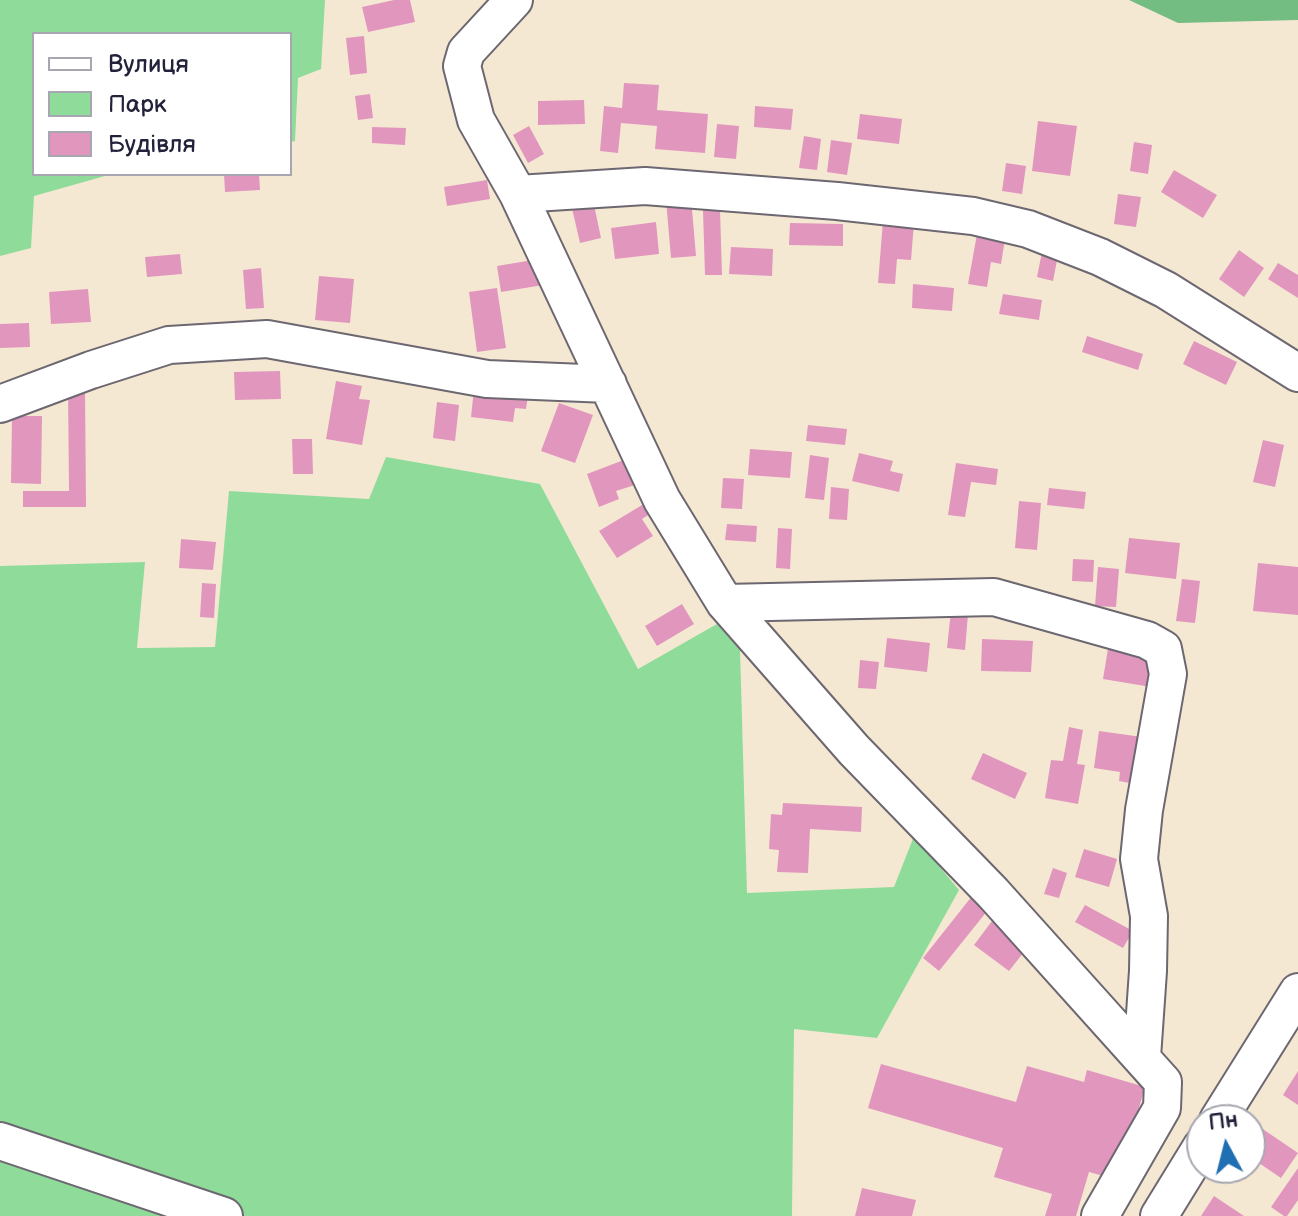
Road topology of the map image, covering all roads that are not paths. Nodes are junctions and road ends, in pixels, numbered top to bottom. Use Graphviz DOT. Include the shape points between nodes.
graph roads {
  1 [pos="514,0"];
  2 [pos="518,194"];
  3 [pos="1298,373"];
  4 [pos="608,384"];
  5 [pos="0,404"];
  6 [pos="725,603"];
  7 [pos="1298,992"];
  8 [pos="1142,1057"];
  9 [pos="1228,1104"];
  10 [pos="0,1141"];
  11 [pos="1186,1172"];
  12 [pos="224,1216"];
  13 [pos="1100,1216"];
  14 [pos="1159,1216"];
  1 -- 2 [label="street" via="466,52 462,66 476,120"];
  2 -- 3 [label="street" via="645,186 973,216 1028,229 1100,257 1166,290"];
  2 -- 4 [label="street"];
  4 -- 5 [label="street" via="487,379 267,339 169,345"];
  4 -- 6 [label="street" via="662,500"];
  6 -- 8 [label="street" via="854,750"];
  6 -- 8 [label="street" via="994,597 1163,649 1168,674 1139,859 1149,916"];
  7 -- 9 [label="street"];
  8 -- 13 [label="street" via="1163,1082 1162,1108"];
  10 -- 12 [label="street"];
  11 -- 14 [label="street"];
}
